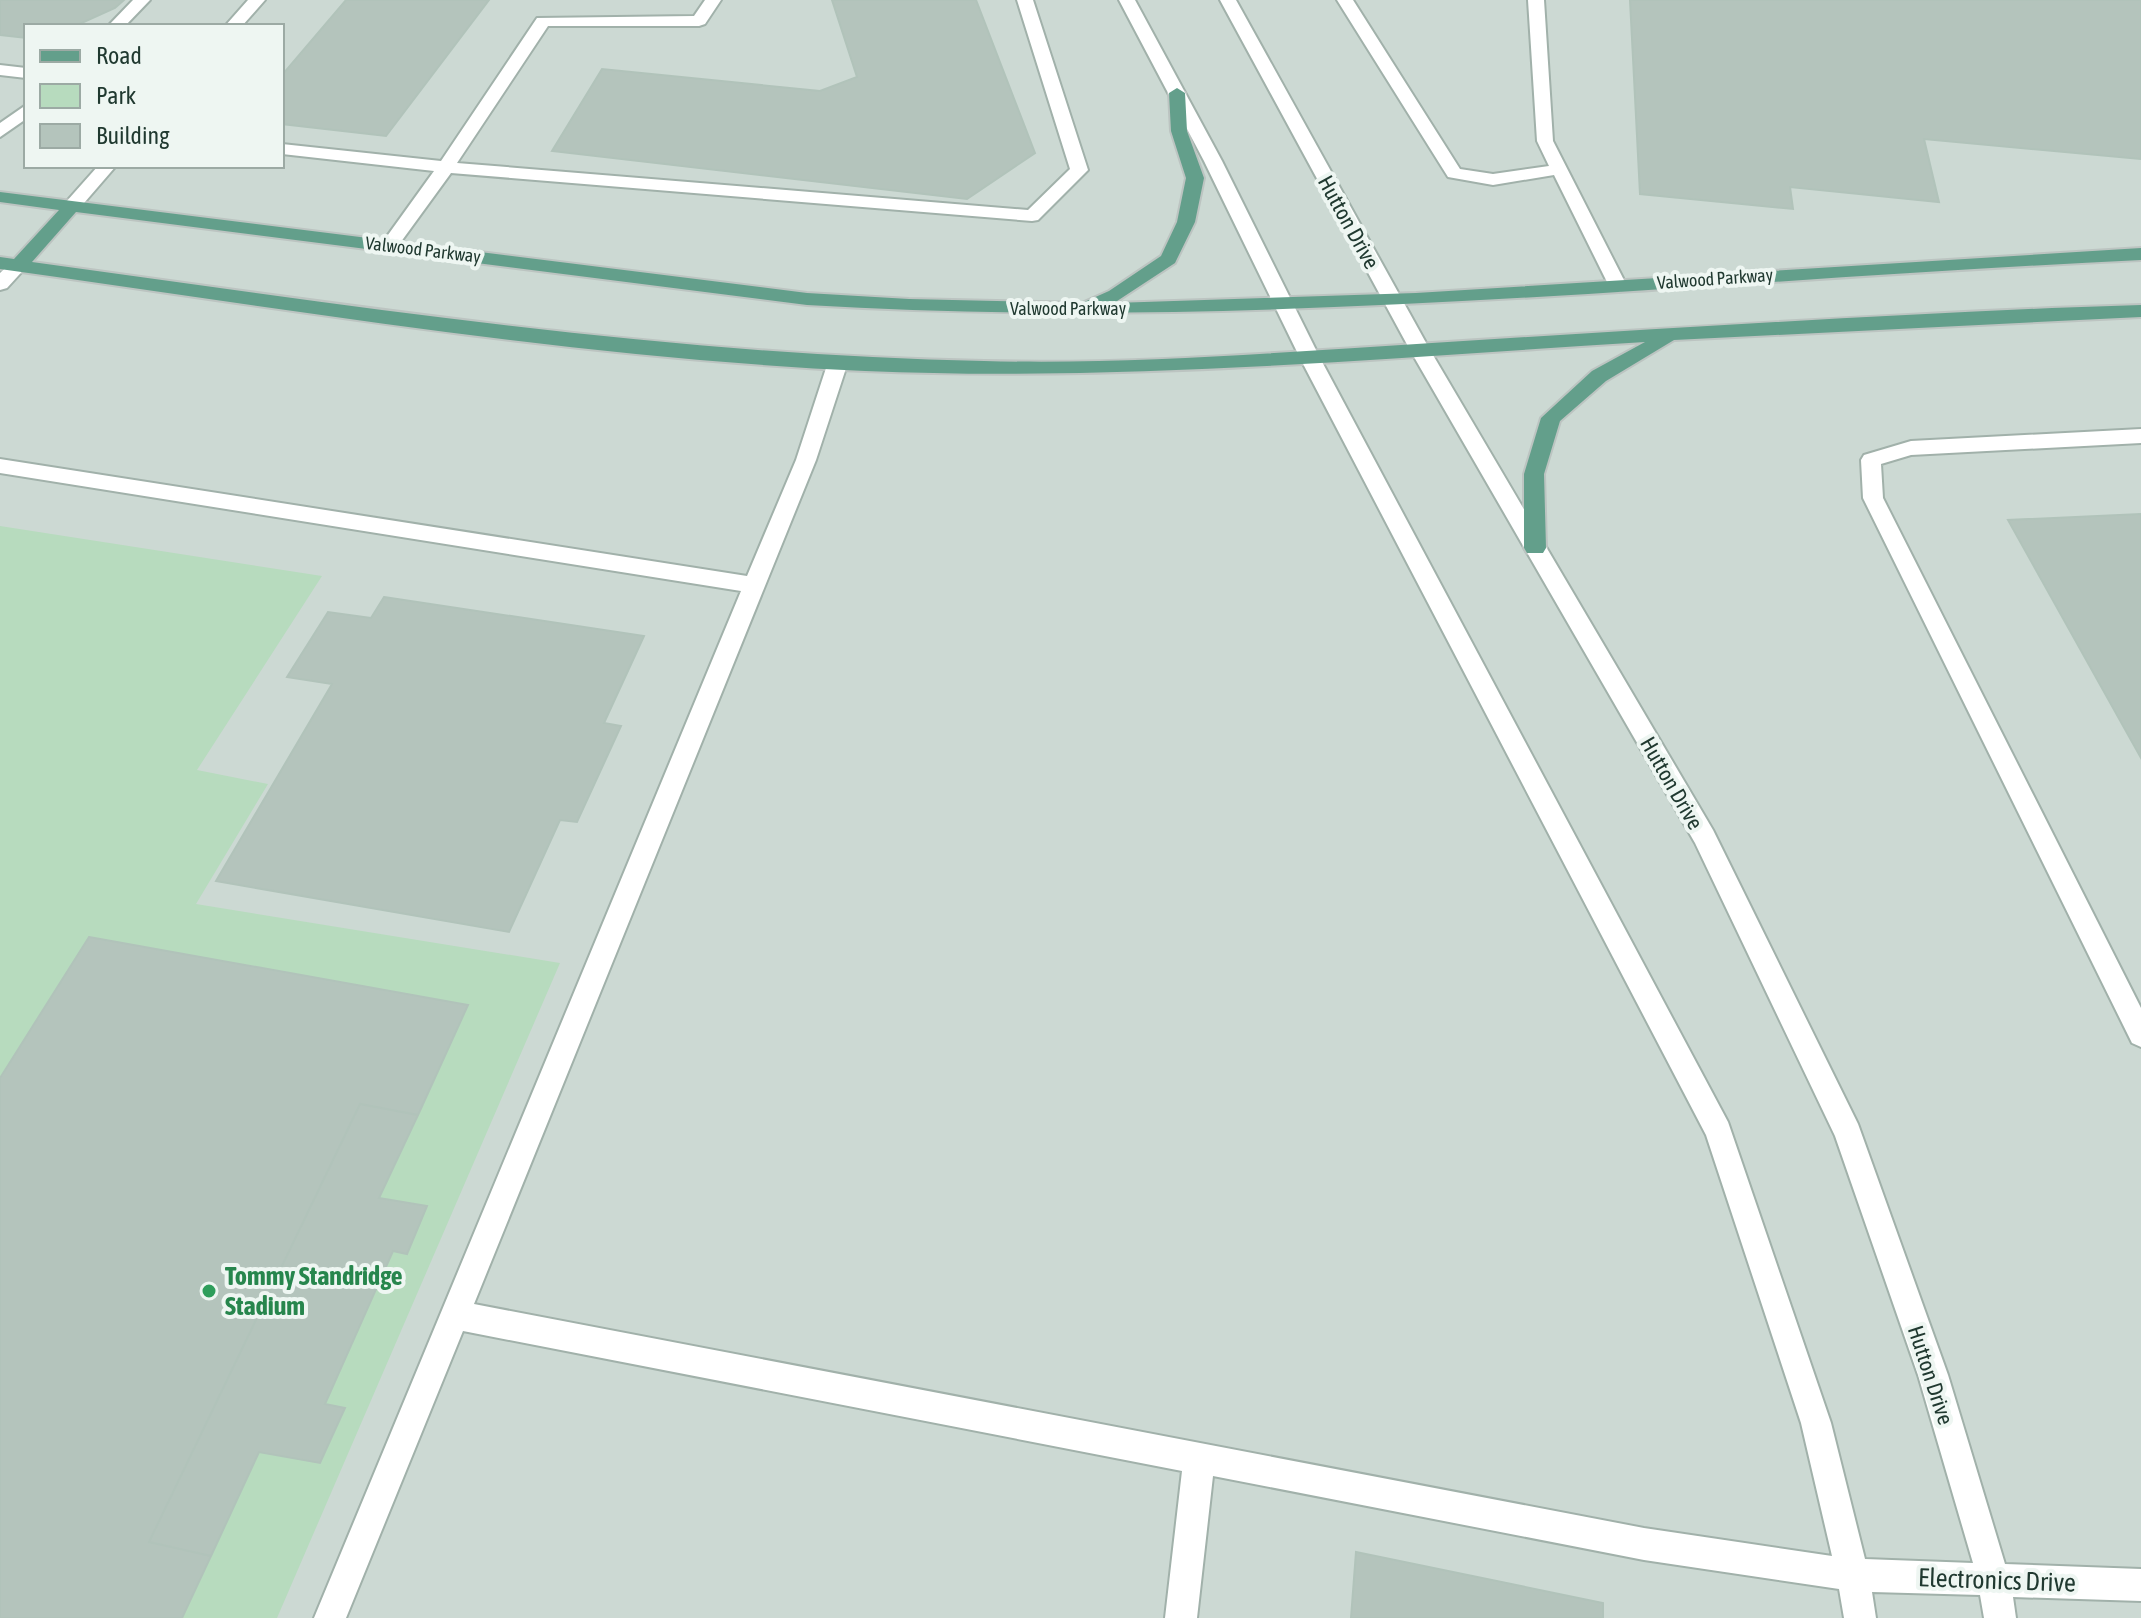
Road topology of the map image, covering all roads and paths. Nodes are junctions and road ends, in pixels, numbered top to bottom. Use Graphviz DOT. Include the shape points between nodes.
graph roads {
  1 [pos="142,0"];
  2 [pos="257,0"];
  3 [pos="713,0"];
  4 [pos="1025,0"];
  5 [pos="1127,0"];
  6 [pos="1228,0"];
  7 [pos="1345,0"];
  8 [pos="1536,0"];
  9 [pos="118,24"];
  10 [pos="235,24"];
  11 [pos="0,70"];
  12 [pos="24,73"];
  13 [pos="1177,93"];
  14 [pos="24,112"];
  15 [pos="0,132"];
  16 [pos="284,149"];
  17 [pos="446,167"];
  18 [pos="105,168"];
  19 [pos="1559,169"];
  20 [pos="0,197"];
  21 [pos="72,206"];
  22 [pos="389,246"];
  23 [pos="2141,254"];
  24 [pos="10,264"];
  25 [pos="0,284"];
  26 [pos="1618,286"];
  27 [pos="1393,301"];
  28 [pos="1283,305"];
  29 [pos="1076,311"];
  30 [pos="2141,311"];
  31 [pos="1674,334"];
  32 [pos="1420,350"];
  33 [pos="1310,358"];
  34 [pos="838,362"];
  35 [pos="2141,436"];
  36 [pos="0,466"];
  37 [pos="1535,548"];
  38 [pos="752,585"];
  39 [pos="2141,1035"];
  40 [pos="454,1315"];
  41 [pos="1199,1460"];
  42 [pos="1853,1575"];
  43 [pos="1994,1581"];
  44 [pos="2141,1585"];
  45 [pos="330,1618"];
  46 [pos="1181,1618"];
  47 [pos="1860,1618"];
  48 [pos="2000,1618"];
  1 -- 9 [label="street"];
  2 -- 10 [label="street"];
  3 -- 17 [label="street" via="699,21 543,21"];
  4 -- 17 [label="street" via="1079,170 1032,216"];
  5 -- 13 [label="street"];
  6 -- 27 [label="street, Hutton Drive"];
  7 -- 19 [label="street" via="1454,173 1471,180 1499,180"];
  8 -- 19 [label="street" via="1545,141"];
  11 -- 12 [label="street"];
  13 -- 28 [label="street"];
  13 -- 29 [label="main road" via="1179,131 1195,178 1186,222 1169,259 1116,295"];
  14 -- 15 [label="street"];
  16 -- 17 [label="street"];
  17 -- 22 [label="street"];
  18 -- 21 [label="street"];
  19 -- 26 [label="street"];
  20 -- 21 [label="main road, Valwood Parkway"];
  21 -- 22 [label="main road, Valwood Parkway"];
  21 -- 24 [label="main road"];
  22 -- 29 [label="main road, Valwood Parkway" via="807,299"];
  23 -- 26 [label="main road, Valwood Parkway"];
  24 -- 25 [label="street"];
  24 -- 34 [label="main road" via="606,344"];
  26 -- 27 [label="main road, Valwood Parkway"];
  27 -- 28 [label="main road, Valwood Parkway"];
  27 -- 32 [label="street, Hutton Drive"];
  28 -- 29 [label="main road, Valwood Parkway"];
  28 -- 33 [label="street"];
  30 -- 31 [label="main road"];
  31 -- 32 [label="main road"];
  31 -- 37 [label="main road" via="1599,376 1551,418 1534,474"];
  32 -- 33 [label="main road"];
  32 -- 37 [label="street, Hutton Drive"];
  33 -- 34 [label="main road" via="989,368"];
  33 -- 42 [label="street" via="1718,1131 1816,1423"];
  34 -- 38 [label="street" via="806,460"];
  35 -- 39 [label="street" via="1911,448 1871,460 1873,498"];
  36 -- 38 [label="street"];
  37 -- 43 [label="street, Hutton Drive" via="1704,837 1848,1133 1933,1375"];
  38 -- 40 [label="street"];
  40 -- 41 [label="street, Electronics Drive"];
  40 -- 45 [label="street"];
  41 -- 42 [label="street, Electronics Drive" via="1644,1544"];
  41 -- 46 [label="street"];
  42 -- 43 [label="street, Electronics Drive"];
  42 -- 47 [label="street"];
  43 -- 44 [label="street, Electronics Drive"];
  43 -- 48 [label="street, Hutton Drive"];
}
